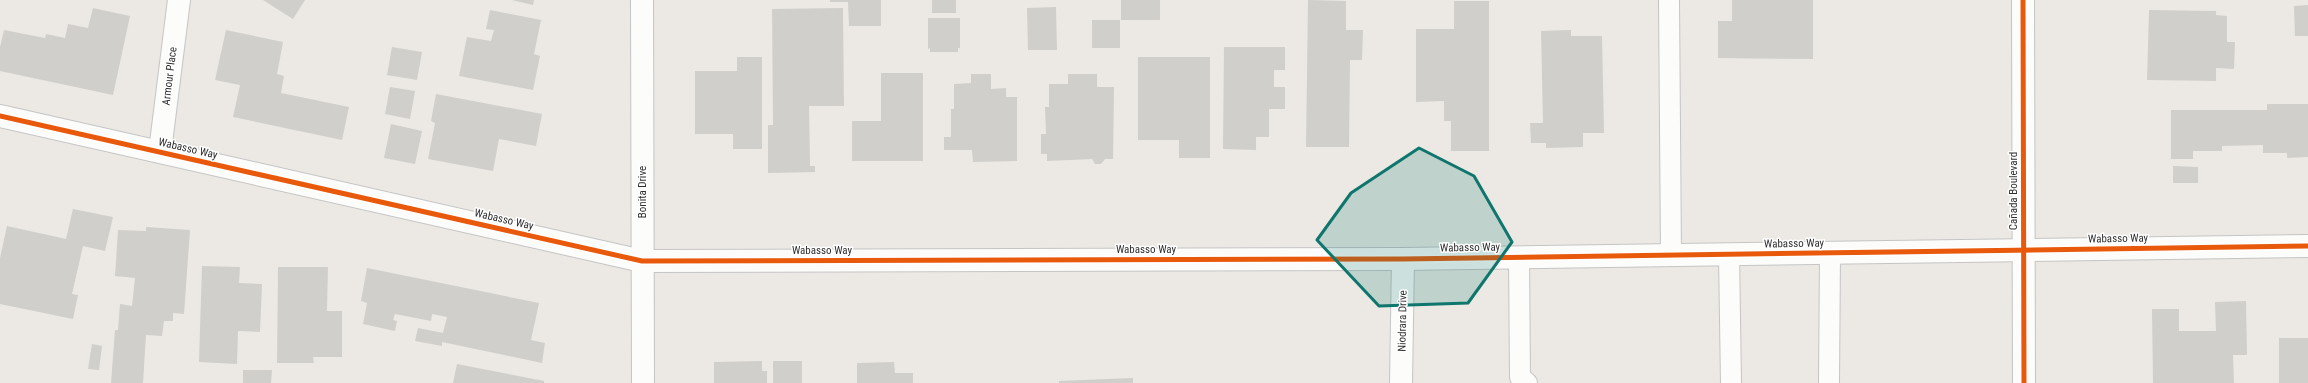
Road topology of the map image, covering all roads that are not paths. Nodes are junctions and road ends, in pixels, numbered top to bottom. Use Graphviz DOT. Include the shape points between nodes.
graph roads {
  1 [pos="179,0"];
  2 [pos="642,0"];
  3 [pos="1669,0"];
  4 [pos="2023,0"];
  5 [pos="0,116"];
  6 [pos="160,151"];
  7 [pos="2308,246"];
  8 [pos="2023,250"];
  9 [pos="1830,253"];
  10 [pos="1729,254"];
  11 [pos="1671,255"];
  12 [pos="1519,257"];
  13 [pos="1403,258"];
  14 [pos="642,261"];
  15 [pos="643,383"];
  16 [pos="1401,383"];
  17 [pos="1527,383"];
  18 [pos="1731,383"];
  19 [pos="1829,383"];
  20 [pos="2024,383"];
  1 -- 6 [label="street, Armour Place"];
  2 -- 14 [label="street, Bonita Drive"];
  3 -- 11 [label="lane"];
  4 -- 8 [label="street, Cañada Boulevard"];
  5 -- 6 [label="street, Wabasso Way"];
  6 -- 14 [label="street, Wabasso Way"];
  7 -- 8 [label="street, Wabasso Way"];
  8 -- 9 [label="street, Wabasso Way"];
  8 -- 20 [label="street, Cañada Boulevard"];
  9 -- 10 [label="street, Wabasso Way"];
  9 -- 19 [label="lane"];
  10 -- 11 [label="street, Wabasso Way"];
  10 -- 18 [label="lane"];
  11 -- 12 [label="street, Wabasso Way"];
  12 -- 13 [label="street, Wabasso Way"];
  12 -- 17 [label="lane" via="1520,377"];
  13 -- 14 [label="street, Wabasso Way"];
  13 -- 16 [label="street, Niodrara Drive"];
  14 -- 15 [label="street, Bonita Drive"];
}
